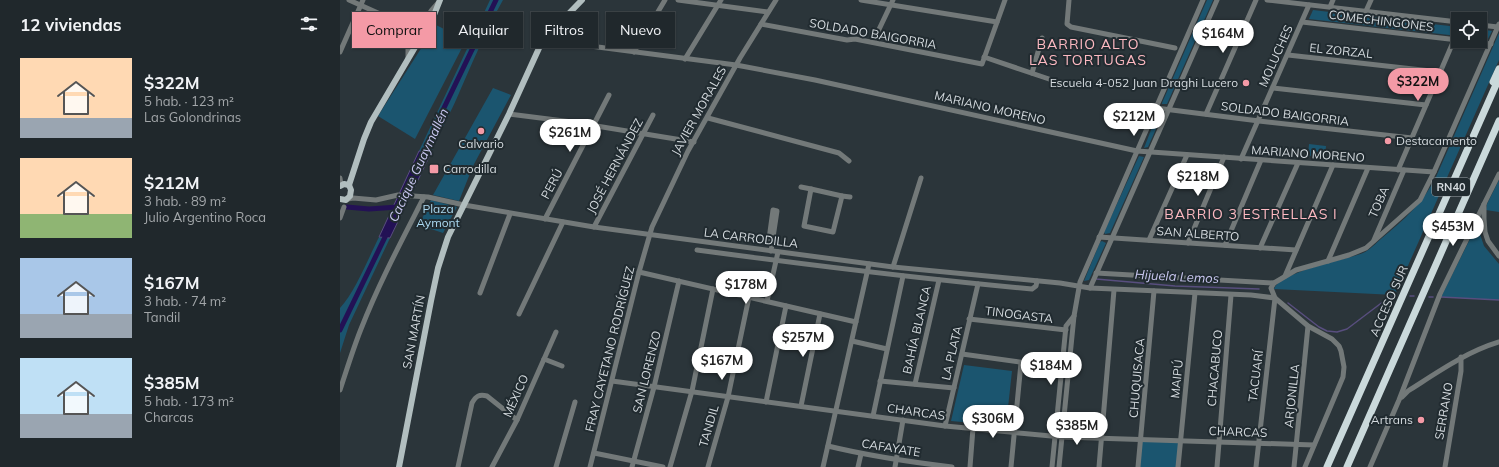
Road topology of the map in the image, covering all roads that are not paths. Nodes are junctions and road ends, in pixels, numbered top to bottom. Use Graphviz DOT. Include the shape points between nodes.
graph roads {
  1 [pos="349,0"];
  2 [pos="582,0"];
  3 [pos="665,0"];
  4 [pos="678,0"];
  5 [pos="722,0"];
  6 [pos="776,0"];
  7 [pos="861,0"];
  8 [pos="1004,0"];
  9 [pos="1069,0"];
  10 [pos="1203,0"];
  11 [pos="1217,0"];
  12 [pos="1256,0"];
  13 [pos="1267,0"];
  14 [pos="1333,0"];
  15 [pos="1371,0"];
  16 [pos="440,1"];
  17 [pos="1294,1"];
  18 [pos="362,2"];
  19 [pos="892,2"];
  20 [pos="718,5"];
  21 [pos="1309,5"];
  22 [pos="1330,7"];
  23 [pos="1366,11"];
  24 [pos="381,12"];
  25 [pos="430,12"];
  26 [pos="571,12"];
  27 [pos="768,12"];
  28 [pos="1451,21"];
  29 [pos="997,22"];
  30 [pos="1302,22"];
  31 [pos="761,24"];
  32 [pos="1487,25"];
  33 [pos="1498,25"];
  34 [pos="1042,38"];
  35 [pos="1451,39"];
  36 [pos="872,42"];
  37 [pos="1487,44"];
  38 [pos="1490,44"];
  39 [pos="598,47"];
  40 [pos="408,48"];
  41 [pos="539,48"];
  42 [pos="1175,48"];
  43 [pos="1452,48"];
  44 [pos="340,52"];
  45 [pos="634,52"];
  46 [pos="1288,55"];
  47 [pos="984,57"];
  48 [pos="408,59"];
  49 [pos="685,59"];
  50 [pos="736,65"];
  51 [pos="1499,69"];
  52 [pos="1440,72"];
  53 [pos="1032,73"];
  54 [pos="1499,78"];
  55 [pos="1049,79"];
  56 [pos="1273,88"];
  57 [pos="610,94"];
  58 [pos="1426,105"];
  59 [pos="1156,108"];
  60 [pos="1168,110"];
  61 [pos="509,114"];
  62 [pos="1206,114"];
  63 [pos="653,115"];
  64 [pos="708,118"];
  65 [pos="1258,121"];
  66 [pos="1499,121"];
  67 [pos="594,125"];
  68 [pos="644,133"];
  69 [pos="1412,138"];
  70 [pos="694,142"];
  71 [pos="1137,152"];
  72 [pos="1150,152"];
  73 [pos="1186,155"];
  74 [pos="1224,158"];
  75 [pos="1241,159"];
  76 [pos="1261,160"];
  77 [pos="848,161"];
  78 [pos="1298,163"];
  79 [pos="1333,165"];
  80 [pos="1368,168"];
  81 [pos="1401,170"];
  82 [pos="1434,172"];
  83 [pos="1499,174"];
  84 [pos="921,178"];
  85 [pos="340,183"];
  86 [pos="801,187"];
  87 [pos="350,188"];
  88 [pos="811,189"];
  89 [pos="842,196"];
  90 [pos="424,197"];
  91 [pos="850,197"];
  92 [pos="345,199"];
  93 [pos="363,199"];
  94 [pos="1484,204"];
  95 [pos="464,205"];
  96 [pos="344,207"];
  97 [pos="1443,207"];
  98 [pos="510,214"];
  99 [pos="340,218"];
  100 [pos="545,219"];
  101 [pos="563,222"];
  102 [pos="594,227"];
  103 [pos="649,235"];
  104 [pos="1099,237"];
  105 [pos="1112,238"];
  106 [pos="772,239"];
  107 [pos="1149,240"];
  108 [pos="1188,243"];
  109 [pos="1372,243"];
  110 [pos="1224,245"];
  111 [pos="1260,248"];
  112 [pos="697,250"];
  113 [pos="1296,250"];
  114 [pos="771,251"];
  115 [pos="778,252"];
  116 [pos="1499,256"];
  117 [pos="776,261"];
  118 [pos="1328,261"];
  119 [pos="869,264"];
  120 [pos="893,267"];
  121 [pos="639,272"];
  122 [pos="868,272"];
  123 [pos="1096,273"];
  124 [pos="903,276"];
  125 [pos="1285,276"];
  126 [pos="939,280"];
  127 [pos="679,281"];
  128 [pos="1037,281"];
  129 [pos="1274,283"];
  130 [pos="978,284"];
  131 [pos="1079,287"];
  132 [pos="1090,288"];
  133 [pos="712,289"];
  134 [pos="1114,290"];
  135 [pos="1154,291"];
  136 [pos="480,293"];
  137 [pos="1195,293"];
  138 [pos="1231,295"];
  139 [pos="749,297"];
  140 [pos="1275,298"];
  141 [pos="767,301"];
  142 [pos="786,306"];
  143 [pos="519,314"];
  144 [pos="820,314"];
  145 [pos="1074,316"];
  146 [pos="969,319"];
  147 [pos="856,322"];
  148 [pos="1308,326"];
  149 [pos="1066,330"];
  150 [pos="556,332"];
  151 [pos="852,342"];
  152 [pos="1499,342"];
  153 [pos="888,350"];
  154 [pos="962,354"];
  155 [pos="1461,358"];
  156 [pos="544,359"];
  157 [pos="1022,363"];
  158 [pos="562,366"];
  159 [pos="1062,368"];
  160 [pos="612,381"];
  161 [pos="880,381"];
  162 [pos="915,384"];
  163 [pos="654,387"];
  164 [pos="954,388"];
  165 [pos="340,390"];
  166 [pos="692,391"];
  167 [pos="728,397"];
  168 [pos="1399,400"];
  169 [pos="575,402"];
  170 [pos="766,402"];
  171 [pos="801,406"];
  172 [pos="835,411"];
  173 [pos="873,416"];
  174 [pos="517,420"];
  175 [pos="903,420"];
  176 [pos="945,426"];
  177 [pos="973,428"];
  178 [pos="1014,432"];
  179 [pos="1055,436"];
  180 [pos="1062,437"];
  181 [pos="1102,438"];
  182 [pos="1141,439"];
  183 [pos="1181,440"];
  184 [pos="1219,442"];
  185 [pos="1258,443"];
  186 [pos="1297,444"];
  187 [pos="1314,445"];
  188 [pos="828,446"];
  189 [pos="594,453"];
  190 [pos="860,454"];
  191 [pos="896,460"];
  192 [pos="634,461"];
  193 [pos="399,467"];
  194 [pos="458,467"];
  195 [pos="492,467"];
  196 [pos="556,467"];
  197 [pos="590,467"];
  198 [pos="632,467"];
  199 [pos="663,467"];
  200 [pos="670,467"];
  201 [pos="708,467"];
  202 [pos="823,467"];
  203 [pos="858,467"];
  204 [pos="895,467"];
  205 [pos="952,467"];
  206 [pos="970,467"];
  207 [pos="1011,467"];
  208 [pos="1052,467"];
  209 [pos="1059,467"];
  210 [pos="1099,467"];
  211 [pos="1138,467"];
  212 [pos="1178,467"];
  213 [pos="1217,467"];
  214 [pos="1256,467"];
  215 [pos="1294,467"];
  216 [pos="1305,467"];
  217 [pos="1327,467"];
  218 [pos="1346,467"];
  219 [pos="1370,467"];
  220 [pos="1445,467"];
  1 -- 18 [label="street"];
  2 -- 26 [label="main road, SAN MARTÍN"];
  3 -- 45 [label="street"];
  4 -- 20 [label="street"];
  5 -- 20 [label="street"];
  6 -- 27 [label="street, JAVIER MORALES"];
  7 -- 19 [label="street"];
  8 -- 29 [label="street"];
  9 -- 42 [label="street" via="1066,24 1070,27"];
  10 -- 59 [label="street"];
  11 -- 60 [label="street"];
  12 -- 62 [label="street"];
  13 -- 17 [label="street, COMECHINGONES"];
  14 -- 22 [label="street"];
  15 -- 23 [label="street"];
  16 -- 25 [label="street"];
  16 -- 48 [label="main road"];
  17 -- 21 [label="street, COMECHINGONES"];
  18 -- 24 [label="street"];
  18 -- 44 [label="street"];
  19 -- 29 [label="street"];
  19 -- 36 [label="street"];
  20 -- 27 [label="street"];
  20 -- 49 [label="street"];
  21 -- 22 [label="street, COMECHINGONES"];
  21 -- 30 [label="street, MOLUCHES"];
  22 -- 23 [label="street, COMECHINGONES"];
  23 -- 28 [label="street, COMECHINGONES"];
  27 -- 31 [label="street, JAVIER MORALES"];
  29 -- 47 [label="street"];
  30 -- 35 [label="street, COMECHINGONES"];
  30 -- 46 [label="street, MOLUCHES"];
  31 -- 36 [label="street, SOLDADO BAIGORRIA" via="847,40"];
  31 -- 50 [label="street, JAVIER MORALES"];
  32 -- 33 [label="street"];
  33 -- 38 [label="street"];
  34 -- 53 [label="street"];
  36 -- 47 [label="street, SOLDADO BAIGORRIA" via="982,64"];
  37 -- 38 [label="street"];
  38 -- 82 [label="street"];
  39 -- 45 [label="street, MARIANO MORENO"];
  40 -- 48 [label="street"];
  41 -- 61 [label="main road, SAN MARTÍN"];
  43 -- 52 [label="street, TOBA"];
  45 -- 49 [label="street, MARIANO MORENO"];
  46 -- 52 [label="street, EL ZORZAL"];
  46 -- 56 [label="street, MOLUCHES"];
  47 -- 53 [label="street"];
  48 -- 87 [label="main road" via="369,127"];
  49 -- 50 [label="street, MARIANO MORENO"];
  50 -- 64 [label="street, JAVIER MORALES"];
  50 -- 71 [label="street, MARIANO MORENO" via="866,90"];
  51 -- 97 [label="highway" via="1451,177"];
  52 -- 58 [label="street, TOBA"];
  53 -- 55 [label="street"];
  54 -- 97 [label="highway, ACCESO SUR / RN40"];
  56 -- 58 [label="street"];
  56 -- 65 [label="street, MOLUCHES"];
  57 -- 67 [label="street, PERÚ"];
  58 -- 69 [label="street, TOBA"];
  59 -- 60 [label="street, SOLDADO BAIGORRIA"];
  59 -- 71 [label="street"];
  60 -- 62 [label="street, SOLDADO BAIGORRIA"];
  60 -- 72 [label="street"];
  61 -- 67 [label="street"];
  61 -- 95 [label="main road, SAN MARTÍN"];
  62 -- 65 [label="street, SOLDADO BAIGORRIA"];
  63 -- 68 [label="street, JOSÉ HERNÁNDEZ"];
  64 -- 70 [label="street, JAVIER MORALES"];
  64 -- 77 [label="street" via="838,153"];
  65 -- 69 [label="street, SOLDADO BAIGORRIA"];
  65 -- 75 [label="street, MOLUCHES"];
  66 -- 218 [label="highway, RN40"];
  67 -- 68 [label="street"];
  67 -- 100 [label="street, PERÚ"];
  68 -- 70 [label="street"];
  68 -- 102 [label="street, JOSÉ HERNÁNDEZ"];
  69 -- 81 [label="street, TOBA"];
  70 -- 103 [label="street, JAVIER MORALES"];
  71 -- 72 [label="street, MARIANO MORENO"];
  71 -- 104 [label="street"];
  72 -- 73 [label="street, MARIANO MORENO"];
  72 -- 105 [label="street"];
  73 -- 74 [label="street, MARIANO MORENO"];
  73 -- 107 [label="street"];
  74 -- 75 [label="street, MARIANO MORENO"];
  74 -- 108 [label="street"];
  75 -- 76 [label="street, MARIANO MORENO"];
  76 -- 78 [label="street, MARIANO MORENO"];
  76 -- 110 [label="street"];
  78 -- 79 [label="street, MARIANO MORENO"];
  78 -- 111 [label="street"];
  79 -- 80 [label="street, MARIANO MORENO"];
  79 -- 113 [label="street"];
  80 -- 81 [label="street, MARIANO MORENO"];
  80 -- 118 [label="street"];
  81 -- 82 [label="street, MARIANO MORENO"];
  81 -- 109 [label="street, TOBA"];
  82 -- 109 [label="street" via="1420,200"];
  83 -- 94 [label="street"];
  84 -- 120 [label="street"];
  85 -- 87 [label="main road"];
  86 -- 88 [label="street"];
  87 -- 92 [label="main road"];
  87 -- 93 [label="street"];
  88 -- 89 [label="street"];
  88 -- 89 [label="street" via="804,226 833,232"];
  89 -- 91 [label="street"];
  90 -- 93 [label="street, LA CARRODILLA" via="398,195 376,200"];
  90 -- 95 [label="street, LA CARRODILLA"];
  90 -- 165 [label="street" via="376,293"];
  92 -- 93 [label="street, LA CARRODILLA"];
  92 -- 96 [label="main road"];
  94 -- 116 [label="street" via="1485,232"];
  94 -- 168 [label="street" via="1439,297"];
  95 -- 98 [label="street, LA CARRODILLA"];
  95 -- 193 [label="main road, SAN MARTÍN" via="448,237 438,268"];
  96 -- 99 [label="street"];
  97 -- 217 [label="highway, ACCESO SUR / RN40"];
  98 -- 100 [label="street, LA CARRODILLA"];
  98 -- 136 [label="street"];
  100 -- 101 [label="street, LA CARRODILLA"];
  101 -- 102 [label="street, LA CARRODILLA"];
  101 -- 143 [label="street"];
  102 -- 103 [label="street, LA CARRODILLA"];
  103 -- 114 [label="street, LA CARRODILLA"];
  103 -- 121 [label="street, FRAY CAYETANO RODRÍGUEZ"];
  104 -- 105 [label="street, SAN ALBERTO"];
  104 -- 131 [label="street"];
  105 -- 107 [label="street, SAN ALBERTO"];
  105 -- 123 [label="street"];
  106 -- 106 [label="street" via="777,211 773,210 768,239"];
  106 -- 114 [label="street"];
  107 -- 108 [label="street, SAN ALBERTO"];
  108 -- 110 [label="street, SAN ALBERTO"];
  109 -- 118 [label="street" via="1359,251"];
  110 -- 111 [label="street, SAN ALBERTO"];
  111 -- 113 [label="street, SAN ALBERTO"];
  112 -- 117 [label="street, LA CARRODILLA"];
  113 -- 125 [label="street"];
  114 -- 115 [label="street, LA CARRODILLA"];
  115 -- 117 [label="street"];
  115 -- 119 [label="street, LA CARRODILLA"];
  117 -- 122 [label="street, LA CARRODILLA"];
  117 -- 141 [label="street"];
  118 -- 125 [label="street" via="1296,270"];
  119 -- 120 [label="street, LA CARRODILLA"];
  119 -- 122 [label="street"];
  120 -- 128 [label="street, LA CARRODILLA"];
  121 -- 127 [label="street"];
  121 -- 160 [label="street, FRAY CAYETANO RODRÍGUEZ"];
  122 -- 124 [label="street, LA CARRODILLA"];
  122 -- 147 [label="street"];
  123 -- 129 [label="street"];
  123 -- 132 [label="street"];
  124 -- 126 [label="street, LA CARRODILLA"];
  124 -- 153 [label="street"];
  125 -- 129 [label="street"];
  126 -- 130 [label="street, LA CARRODILLA"];
  126 -- 162 [label="street, BAHÍA BLANCA"];
  127 -- 133 [label="street"];
  127 -- 163 [label="street, SAN LORENZO"];
  128 -- 130 [label="street, LA CARRODILLA" via="1032,289"];
  128 -- 131 [label="street, LA CARRODILLA"];
  129 -- 140 [label="street" via="1271,289"];
  130 -- 146 [label="street, LA PLATA"];
  131 -- 132 [label="street, LA CARRODILLA"];
  131 -- 145 [label="street"];
  132 -- 134 [label="street, LA CARRODILLA"];
  133 -- 139 [label="street"];
  133 -- 166 [label="street"];
  134 -- 135 [label="street, LA CARRODILLA"];
  134 -- 181 [label="street"];
  135 -- 137 [label="street, LA CARRODILLA"];
  135 -- 182 [label="street, CHUQUISACA"];
  137 -- 138 [label="street, LA CARRODILLA"];
  137 -- 183 [label="street, MAIPÚ"];
  138 -- 140 [label="street, LA CARRODILLA"];
  138 -- 184 [label="street, CHACABUCO"];
  139 -- 141 [label="street"];
  139 -- 167 [label="street, TANDIL"];
  140 -- 148 [label="street"];
  140 -- 185 [label="street, TACUARÍ"];
  141 -- 142 [label="street"];
  142 -- 144 [label="street"];
  142 -- 170 [label="street"];
  144 -- 147 [label="street"];
  144 -- 171 [label="street"];
  145 -- 149 [label="street" via="1067,324"];
  145 -- 180 [label="street"];
  146 -- 149 [label="street, TINOGASTA"];
  146 -- 154 [label="street, LA PLATA"];
  147 -- 151 [label="street"];
  148 -- 186 [label="street, ARJONILLA"];
  148 -- 187 [label="street" via="1332,339 1339,346 1344,366 1343,377"];
  149 -- 159 [label="street"];
  150 -- 156 [label="street, MÉXICO"];
  151 -- 153 [label="street"];
  151 -- 172 [label="street"];
  152 -- 155 [label="street"];
  153 -- 161 [label="street"];
  154 -- 157 [label="street"];
  154 -- 164 [label="street, LA PLATA"];
  155 -- 168 [label="street" via="1408,391"];
  155 -- 220 [label="street, SERRANO"];
  156 -- 158 [label="street"];
  156 -- 174 [label="street, MÉXICO"];
  157 -- 159 [label="street"];
  157 -- 178 [label="street"];
  159 -- 179 [label="street"];
  160 -- 163 [label="street, CHARCAS"];
  160 -- 189 [label="street, FRAY CAYETANO RODRÍGUEZ"];
  161 -- 162 [label="street"];
  161 -- 173 [label="street"];
  162 -- 164 [label="street"];
  163 -- 166 [label="street, CHARCAS"];
  163 -- 192 [label="street, SAN LORENZO"];
  164 -- 176 [label="street, LA PLATA"];
  166 -- 167 [label="street, CHARCAS"];
  166 -- 200 [label="street"];
  167 -- 170 [label="street, CHARCAS"];
  167 -- 201 [label="street, TANDIL"];
  168 -- 219 [label="street"];
  169 -- 196 [label="street"];
  170 -- 171 [label="street, CHARCAS"];
  171 -- 172 [label="street, CHARCAS"];
  172 -- 173 [label="street, CHARCAS"];
  172 -- 188 [label="street"];
  173 -- 175 [label="street, CHARCAS"];
  174 -- 194 [label="street" via="487,396 476,397 472,403"];
  174 -- 195 [label="street, MÉXICO"];
  175 -- 176 [label="street, CHARCAS"];
  175 -- 191 [label="street"];
  176 -- 177 [label="street, CHARCAS"];
  177 -- 178 [label="street, CHARCAS"];
  177 -- 206 [label="street"];
  178 -- 179 [label="street, CHARCAS"];
  178 -- 207 [label="street"];
  179 -- 180 [label="street, CHARCAS"];
  179 -- 208 [label="street"];
  180 -- 181 [label="street, CHARCAS"];
  180 -- 209 [label="street"];
  181 -- 182 [label="street, CHARCAS"];
  181 -- 210 [label="street"];
  182 -- 183 [label="street, CHARCAS"];
  182 -- 211 [label="street, CHUQUISACA"];
  183 -- 184 [label="street, CHARCAS"];
  183 -- 212 [label="street, MAIPÚ"];
  184 -- 185 [label="street, CHARCAS"];
  184 -- 213 [label="street, CHACABUCO"];
  185 -- 186 [label="street, CHARCAS"];
  185 -- 214 [label="street, TACUARÍ"];
  186 -- 187 [label="street, CHARCAS"];
  186 -- 215 [label="street, ARJONILLA"];
  187 -- 216 [label="street"];
  188 -- 190 [label="street, CAFAYATE"];
  188 -- 202 [label="street"];
  189 -- 192 [label="street"];
  189 -- 197 [label="street, FRAY CAYETANO RODRÍGUEZ"];
  190 -- 191 [label="street, CAFAYATE"];
  190 -- 203 [label="street"];
  191 -- 204 [label="street"];
  191 -- 205 [label="street, CAFAYATE"];
  192 -- 198 [label="street, SAN LORENZO"];
  192 -- 199 [label="street"];
}
